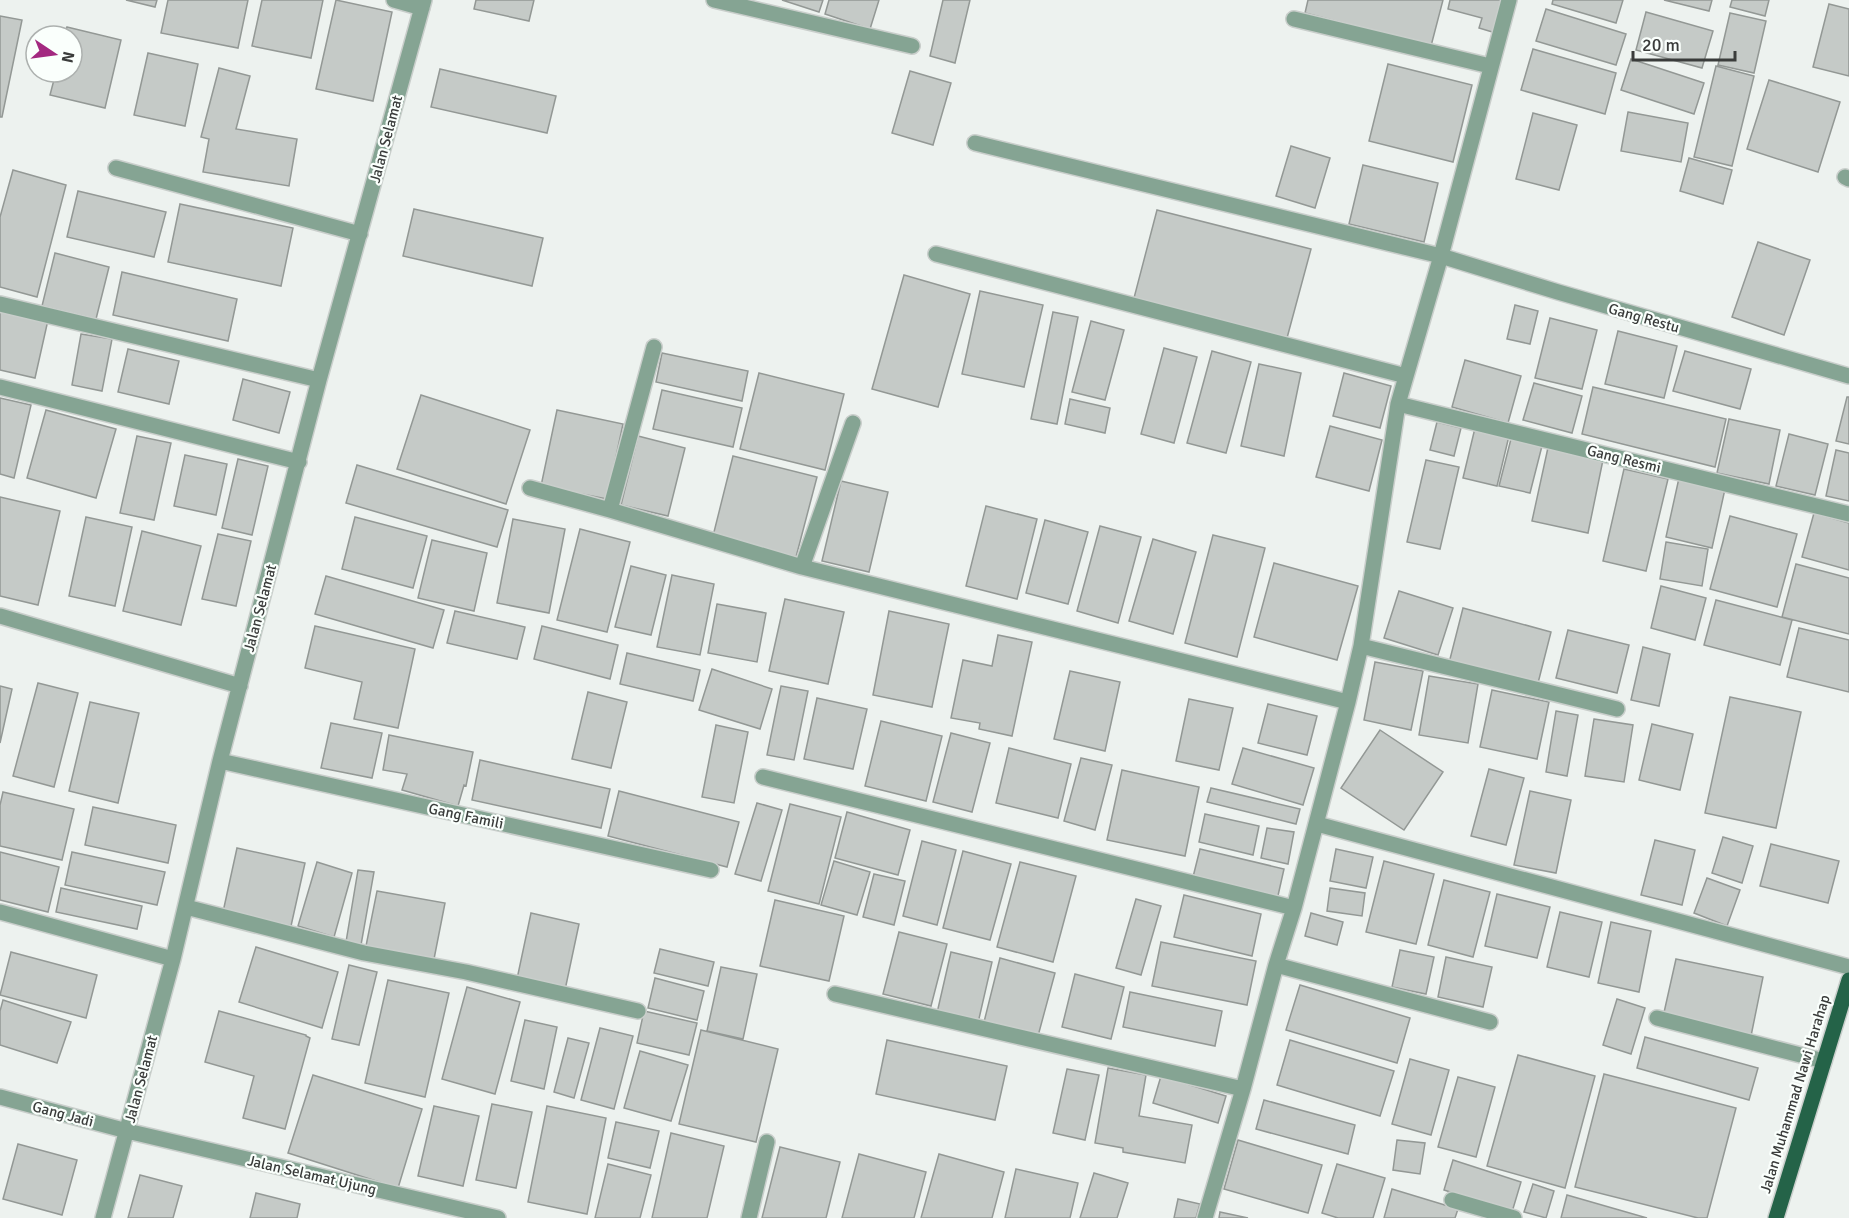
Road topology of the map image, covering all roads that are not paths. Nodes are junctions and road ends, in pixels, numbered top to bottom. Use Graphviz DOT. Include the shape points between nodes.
graph roads {
  1 [pos="394,0"];
  2 [pos="714,0"];
  3 [pos="1509,0"];
  4 [pos="423,4"];
  5 [pos="1294,19"];
  6 [pos="912,46"];
  7 [pos="1490,66"];
  8 [pos="975,143"];
  9 [pos="116,168"];
  10 [pos="360,234"];
  11 [pos="936,254"];
  12 [pos="1441,256"];
  13 [pos="0,304"];
  14 [pos="654,347"];
  15 [pos="1406,376"];
  16 [pos="1849,376"];
  17 [pos="319,380"];
  18 [pos="0,387"];
  19 [pos="1398,404"];
  20 [pos="853,423"];
  21 [pos="299,462"];
  22 [pos="530,488"];
  23 [pos="610,510"];
  24 [pos="1849,514"];
  25 [pos="802,567"];
  26 [pos="0,616"];
  27 [pos="1361,646"];
  28 [pos="240,686"];
  29 [pos="1348,702"];
  30 [pos="1617,709"];
  31 [pos="220,761"];
  32 [pos="763,777"];
  33 [pos="1317,824"];
  34 [pos="711,870"];
  35 [pos="186,907"];
  36 [pos="1294,908"];
  37 [pos="0,912"];
  38 [pos="173,959"];
  39 [pos="1276,965"];
  40 [pos="1849,967"];
  41 [pos="1849,981"];
  42 [pos="835,994"];
  43 [pos="638,1011"];
  44 [pos="1657,1018"];
  45 [pos="1490,1022"];
  46 [pos="1824,1061"];
  47 [pos="1243,1089"];
  48 [pos="0,1097"];
  49 [pos="127,1131"];
  50 [pos="767,1142"];
  51 [pos="1452,1200"];
  52 [pos="103,1218"];
  53 [pos="498,1218"];
  54 [pos="749,1218"];
  55 [pos="1205,1218"];
  56 [pos="1514,1218"];
  57 [pos="1776,1218"];
  1 -- 4 [label="street"];
  2 -- 6 [label="street"];
  3 -- 7 [label="street"];
  4 -- 10 [label="street, Jalan Selamat"];
  5 -- 7 [label="street"];
  7 -- 12 [label="street"];
  8 -- 12 [label="street, Gang Restu"];
  9 -- 10 [label="street"];
  10 -- 17 [label="street, Jalan Selamat"];
  11 -- 15 [label="street"];
  12 -- 15 [label="street"];
  12 -- 16 [label="street, Gang Restu"];
  13 -- 17 [label="street"];
  14 -- 23 [label="street"];
  15 -- 19 [label="street"];
  17 -- 21 [label="street, Jalan Selamat"];
  18 -- 21 [label="street"];
  19 -- 24 [label="street, Gang Resmi"];
  19 -- 27 [label="street"];
  20 -- 25 [label="street"];
  21 -- 28 [label="street, Jalan Selamat"];
  22 -- 23 [label="street"];
  23 -- 25 [label="street"];
  25 -- 29 [label="street"];
  26 -- 28 [label="street"];
  27 -- 29 [label="street"];
  27 -- 30 [label="street"];
  28 -- 31 [label="street, Jalan Selamat"];
  29 -- 33 [label="street"];
  31 -- 34 [label="street, Gang Famili"];
  31 -- 35 [label="street, Jalan Selamat"];
  32 -- 36 [label="street"];
  33 -- 36 [label="street"];
  33 -- 40 [label="street"];
  35 -- 38 [label="street, Jalan Selamat"];
  35 -- 43 [label="street" via="364,953"];
  36 -- 39 [label="street"];
  37 -- 38 [label="street"];
  38 -- 49 [label="street, Jalan Selamat"];
  39 -- 45 [label="street"];
  39 -- 47 [label="street"];
  41 -- 46 [label="main road, Jalan Muhammad Nawi Harahap"];
  42 -- 47 [label="street"];
  44 -- 46 [label="street"];
  46 -- 57 [label="main road, Jalan Muhammad Nawi Harahap"];
  47 -- 55 [label="street"];
  48 -- 49 [label="street, Gang Jadi"];
  49 -- 52 [label="street, Jalan Selamat"];
  49 -- 53 [label="street, Jalan Selamat Ujung"];
  50 -- 54 [label="street"];
  51 -- 56 [label="street"];
}
